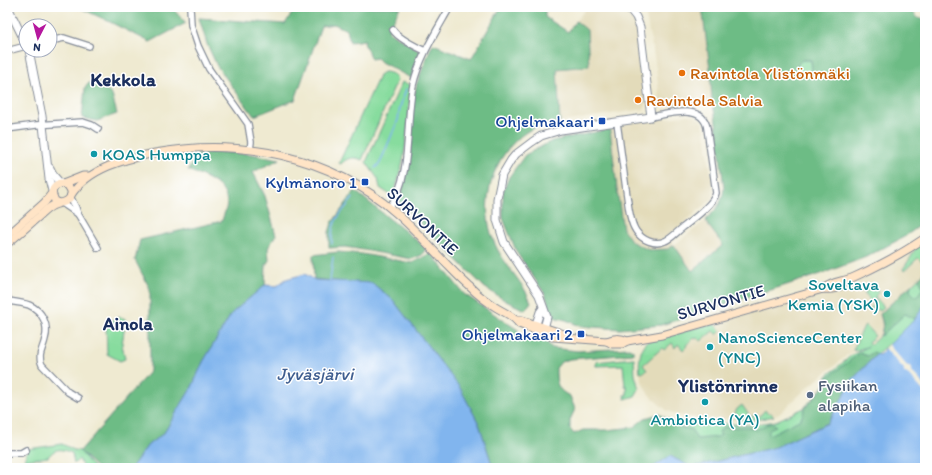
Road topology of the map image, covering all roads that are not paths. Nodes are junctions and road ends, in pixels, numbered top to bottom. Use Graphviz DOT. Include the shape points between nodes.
graph roads {
  1 [pos="8,7"];
  2 [pos="190,7"];
  3 [pos="450,7"];
  4 [pos="628,7"];
  5 [pos="18,28"];
  6 [pos="393,30"];
  7 [pos="58,39"];
  8 [pos="89,46"];
  9 [pos="18,48"];
  10 [pos="7,51"];
  11 [pos="425,51"];
  12 [pos="30,58"];
  13 [pos="651,117"];
  14 [pos="617,122"];
  15 [pos="43,125"];
  16 [pos="7,129"];
  17 [pos="98,129"];
  18 [pos="250,150"];
  19 [pos="48,164"];
  20 [pos="88,176"];
  21 [pos="62,184"];
  22 [pos="52,192"];
  23 [pos="71,195"];
  24 [pos="61,203"];
  25 [pos="390,207"];
  26 [pos="78,214"];
  27 [pos="7,236"];
  28 [pos="925,238"];
  29 [pos="7,244"];
  30 [pos="98,248"];
  31 [pos="7,301"];
  32 [pos="543,308"];
  33 [pos="535,327"];
  34 [pos="543,331"];
  35 [pos="78,398"];
  36 [pos="26,450"];
  37 [pos="7,453"];
  1 -- 5 [label="street"];
  2 -- 18 [label="street" via="191,25 209,69 248,124"];
  3 -- 11 [label="street"];
  4 -- 13 [label="street" via="640,27"];
  6 -- 11 [label="street" via="410,44"];
  7 -- 8 [label="street" via="64,38"];
  9 -- 10 [label="street"];
  11 -- 25 [label="street" via="409,105 405,164 396,199"];
  12 -- 15 [label="street"];
  13 -- 14 [label="street"];
  13 -- 14 [label="street" via="689,112 697,113 703,118 707,128 716,193 713,200 687,224 666,241 660,242 643,239 635,231 628,202"];
  14 -- 32 [label="street" via="562,130 541,136 516,154 502,175 496,210 501,233 510,252 539,294"];
  15 -- 16 [label="street"];
  15 -- 17 [label="street" via="83,122"];
  15 -- 19 [label="street"];
  18 -- 20 [label="main road, SURVONTIE" via="208,148 170,151 140,156"];
  18 -- 25 [label="main road, SURVONTIE" via="295,158 331,172"];
  19 -- 21 [label="street"];
  19 -- 22 [label="street"];
  20 -- 21 [label="main road, SURVONTIE"];
  20 -- 23 [label="main road, SURVONTIE"];
  21 -- 22 [label="main road" via="55,187"];
  21 -- 23 [label="main road" via="68,187"];
  22 -- 24 [label="main road" via="55,200"];
  22 -- 27 [label="main road" via="45,202"];
  23 -- 24 [label="main road"];
  23 -- 26 [label="street"];
  24 -- 26 [label="street"];
  24 -- 29 [label="main road" via="50,207"];
  25 -- 33 [label="main road, SURVONTIE" via="468,286 496,308 516,320 522,320"];
  26 -- 30 [label="street"];
  28 -- 34 [label="main road, SURVONTIE" via="836,288 823,289 662,335 612,344 607,341 578,339"];
  31 -- 35 [label="street" via="29,305 43,318 47,328 40,361 68,392"];
  32 -- 33 [label="street"];
  32 -- 34 [label="street" via="547,317"];
  33 -- 34 [label="main road, SURVONTIE"];
  36 -- 37 [label="street" via="21,453"];
}
